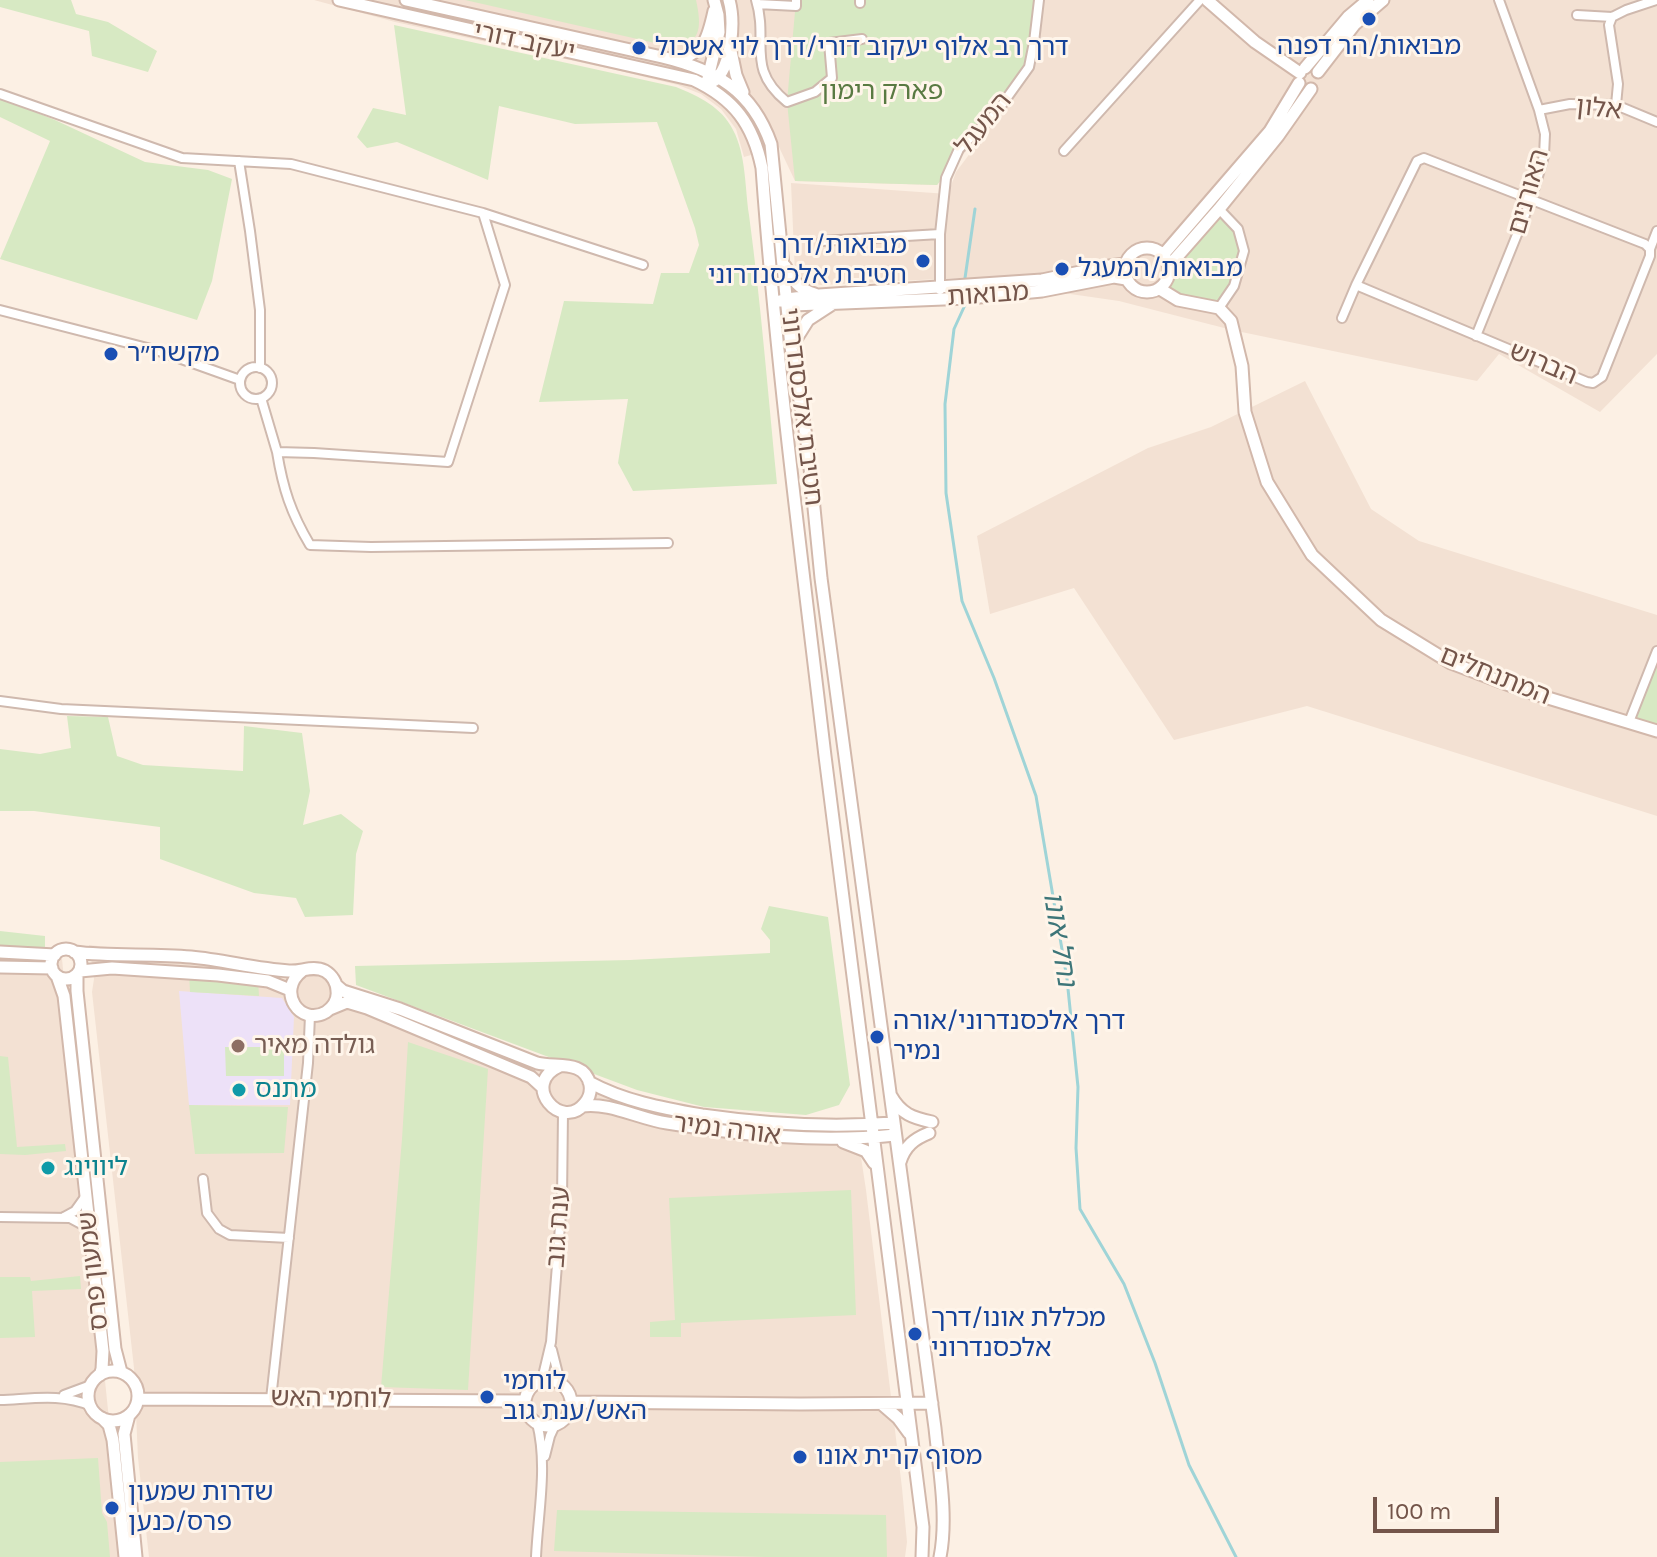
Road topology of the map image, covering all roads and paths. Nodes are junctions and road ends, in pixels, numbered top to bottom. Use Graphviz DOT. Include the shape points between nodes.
graph roads {
  1 [pos="339,0"];
  2 [pos="406,0"];
  3 [pos="729,0"];
  4 [pos="796,0"];
  5 [pos="1039,0"];
  6 [pos="1200,0"];
  7 [pos="1207,0"];
  8 [pos="1368,0"];
  9 [pos="1383,0"];
  10 [pos="1499,0"];
  11 [pos="1656,0"];
  12 [pos="715,2"];
  13 [pos="756,2"];
  14 [pos="1577,15"];
  15 [pos="1612,17"];
  16 [pos="862,39"];
  17 [pos="731,42"];
  18 [pos="677,60"];
  19 [pos="1318,72"];
  20 [pos="714,74"];
  21 [pos="1301,75"];
  22 [pos="708,86"];
  23 [pos="1311,89"];
  24 [pos="0,94"];
  25 [pos="749,102"];
  26 [pos="1616,105"];
  27 [pos="1539,110"];
  28 [pos="1657,122"];
  29 [pos="1064,151"];
  30 [pos="239,161"];
  31 [pos="1531,200"];
  32 [pos="1219,209"];
  33 [pos="483,213"];
  34 [pos="1657,231"];
  35 [pos="940,234"];
  36 [pos="822,241"];
  37 [pos="1650,249"];
  38 [pos="1166,260"];
  39 [pos="783,263"];
  40 [pos="1125,264"];
  41 [pos="643,265"];
  42 [pos="1126,279"];
  43 [pos="1356,285"];
  44 [pos="1160,289"];
  45 [pos="940,293"];
  46 [pos="819,295"];
  47 [pos="787,302"];
  48 [pos="833,303"];
  49 [pos="772,304"];
  50 [pos="1219,308"];
  51 [pos="0,310"];
  52 [pos="1342,318"];
  53 [pos="1476,336"];
  54 [pos="791,347"];
  55 [pos="260,368"];
  56 [pos="240,380"];
  57 [pos="261,398"];
  58 [pos="277,452"];
  59 [pos="668,543"];
  60 [pos="1657,651"];
  61 [pos="0,701"];
  62 [pos="1629,722"];
  63 [pos="473,728"];
  64 [pos="1657,731"];
  65 [pos="0,952"];
  66 [pos="74,952"];
  67 [pos="55,955"];
  68 [pos="0,967"];
  69 [pos="302,971"];
  70 [pos="54,972"];
  71 [pos="78,973"];
  72 [pos="336,985"];
  73 [pos="290,990"];
  74 [pos="330,1009"];
  75 [pos="310,1015"];
  76 [pos="560,1066"];
  77 [pos="589,1082"];
  78 [pos="543,1088"];
  79 [pos="889,1092"];
  80 [pos="866,1095"];
  81 [pos="582,1106"];
  82 [pos="563,1112"];
  83 [pos="894,1129"];
  84 [pos="872,1131"];
  85 [pos="833,1133"];
  86 [pos="899,1166"];
  87 [pos="877,1167"];
  88 [pos="203,1179"];
  89 [pos="86,1195"];
  90 [pos="0,1217"];
  91 [pos="63,1217"];
  92 [pos="90,1234"];
  93 [pos="289,1238"];
  94 [pos="551,1342"];
  95 [pos="121,1372"];
  96 [pos="95,1380"];
  97 [pos="542,1380"];
  98 [pos="904,1380"];
  99 [pos="560,1382"];
  100 [pos="55,1398"];
  101 [pos="138,1399"];
  102 [pos="271,1399"];
  103 [pos="0,1400"];
  104 [pos="525,1401"];
  105 [pos="572,1402"];
  106 [pos="932,1403"];
  107 [pos="907,1404"];
  108 [pos="883,1405"];
  109 [pos="91,1406"];
  110 [pos="129,1415"];
  111 [pos="102,1418"];
  112 [pos="537,1423"];
  113 [pos="555,1425"];
  114 [pos="910,1435"];
  115 [pos="542,1472"];
  116 [pos="125,1557"];
  117 [pos="136,1557"];
  118 [pos="536,1557"];
  119 [pos="922,1557"];
  120 [pos="940,1557"];
  1 -- 22 [label="street, יעקב דורי"];
  2 -- 18 [label="street, יעקב דורי"];
  3 -- 17 [label="street"];
  4 -- 13 [label="street" via="796,6"];
  5 -- 35 [label="street, המעגל" via="1029,67 996,113 959,149 946,178"];
  6 -- 29 [label="street"];
  7 -- 21 [label="street"];
  8 -- 21 [label="street"];
  9 -- 19 [label="street" via="1355,24"];
  10 -- 27 [label="street, האורנים"];
  11 -- 15 [label="street"];
  12 -- 18 [label="street" via="703,45"];
  12 -- 20 [label="street" via="719,32"];
  13 -- 16 [label="street" via="760,60 767,82 787,102 815,92 832,78 829,43"];
  14 -- 15 [label="street"];
  15 -- 26 [label="street"];
  17 -- 20 [label="street"];
  17 -- 25 [label="street" via="736,75"];
  18 -- 20 [label="street, יעקב דורי"];
  19 -- 21 [label="street" via="1312,68"];
  19 -- 23 [label="street" via="1319,83"];
  20 -- 22 [label="street"];
  20 -- 25 [label="street, חטיבת אלכסנדרוני"];
  21 -- 23 [label="street" via="1304,88"];
  21 -- 38 [label="street" via="1270,131"];
  22 -- 49 [label="street, חטיבת אלכסנדרוני" via="735,108 759,152"];
  23 -- 32 [label="street"];
  24 -- 30 [label="street" via="182,158"];
  25 -- 39 [label="street, חטיבת אלכסנדרוני" via="771,144"];
  26 -- 27 [label="street, אלון"];
  26 -- 28 [label="street, אלון"];
  27 -- 31 [label="street, האורנים" via="1544,156"];
  30 -- 33 [label="street" via="291,164"];
  30 -- 55 [label="street" via="260,310"];
  31 -- 37 [label="street"];
  31 -- 43 [label="street" via="1424,158 1417,161"];
  31 -- 53 [label="street, האורנים"];
  32 -- 38 [label="street"];
  32 -- 50 [label="street" via="1238,229 1244,251 1234,286"];
  33 -- 41 [label="street"];
  33 -- 58 [label="street" via="505,285 448,462"];
  34 -- 37 [label="street, הברוש"];
  35 -- 36 [label="street"];
  35 -- 45 [label="street, המעגל"];
  37 -- 53 [label="street, הברוש" via="1602,377 1593,383"];
  38 -- 40 [label="street" via="1152,248 1138,249"];
  38 -- 44 [label="street" via="1167,281"];
  39 -- 46 [label="street" via="799,287"];
  39 -- 47 [label="street, חטיבת אלכסנדרוני"];
  40 -- 42 [label="street"];
  40 -- 45 [label="street, מבואות"];
  42 -- 44 [label="street" via="1141,292"];
  42 -- 45 [label="street, מבואות" via="1042,291"];
  43 -- 52 [label="street"];
  43 -- 53 [label="street, הברוש"];
  44 -- 50 [label="street" via="1178,300"];
  45 -- 46 [label="street, מבואות"];
  45 -- 48 [label="street, מבואות"];
  46 -- 47 [label="street, מבואות"];
  47 -- 48 [label="street, מבואות"];
  47 -- 49 [label="street, מבואות"];
  47 -- 54 [label="street, חטיבת אלכסנדרוני"];
  48 -- 54 [label="street" via="808,320"];
  49 -- 80 [label="street, חטיבת אלכסנדרוני"];
  50 -- 62 [label="street, המתנחלים" via="1234,331 1245,412 1267,482 1312,555 1381,620 1451,663"];
  51 -- 56 [label="street" via="159,351"];
  54 -- 79 [label="street, חטיבת אלכסנדרוני"];
  55 -- 56 [label="street" via="245,371"];
  55 -- 57 [label="street" via="271,385"];
  56 -- 57 [label="street" via="244,394"];
  57 -- 58 [label="street"];
  58 -- 59 [label="street" via="283,487 310,545"];
  60 -- 62 [label="street"];
  61 -- 63 [label="street" via="61,709"];
  62 -- 64 [label="street, המתנחלים"];
  65 -- 67 [label="street"];
  66 -- 67 [label="street" via="66,949"];
  66 -- 69 [label="street" via="191,957"];
  66 -- 71 [label="street" via="81,962"];
  67 -- 70 [label="street"];
  68 -- 70 [label="street"];
  69 -- 72 [label="street" via="325,971"];
  69 -- 73 [label="street"];
  70 -- 71 [label="street" via="69,979"];
  70 -- 89 [label="street, שמעון פרס" via="64,996"];
  71 -- 73 [label="street" via="112,968 218,975 268,981"];
  71 -- 95 [label="street, שמעון פרס"];
  72 -- 74 [label="street"];
  72 -- 76 [label="street" via="537,1063"];
  73 -- 75 [label="street" via="296,1007"];
  74 -- 75 [label="street"];
  74 -- 78 [label="street" via="347,1002 367,1008 531,1077"];
  75 -- 93 [label="street"];
  76 -- 77 [label="street" via="578,1068"];
  76 -- 78 [label="street" via="546,1077"];
  77 -- 81 [label="street"];
  77 -- 85 [label="street, אורה נמיר" via="625,1099 667,1109"];
  78 -- 82 [label="street" via="549,1104"];
  79 -- 83 [label="street, חטיבת אלכסנדרוני"];
  79 -- 86 [label="street" via="907,1115 930,1127 905,1149"];
  80 -- 84 [label="street, חטיבת אלכסנדרוני"];
  80 -- 85 [label="street" via="859,1117"];
  81 -- 82 [label="street"];
  81 -- 85 [label="street, אורה נמיר" via="725,1132 774,1137"];
  82 -- 94 [label="street, ענת גוב"];
  83 -- 84 [label="street, אורה נמיר"];
  83 -- 86 [label="street, חטיבת אלכסנדרוני"];
  84 -- 85 [label="street, אורה נמיר"];
  84 -- 87 [label="street, חטיבת אלכסנדרוני"];
  85 -- 87 [label="street" via="866,1151"];
  86 -- 106 [label="street, חטיבת אלכסנדרוני"];
  87 -- 98 [label="street, חטיבת אלכסנדרוני"];
  88 -- 93 [label="street" via="207,1213 219,1229 230,1235"];
  89 -- 91 [label="street"];
  89 -- 92 [label="street, שמעון פרס"];
  90 -- 91 [label="street"];
  91 -- 92 [label="street" via="81,1223"];
  92 -- 96 [label="street, שמעון פרס" via="103,1351"];
  93 -- 102 [label="street"];
  94 -- 97 [label="street, ענת גוב"];
  94 -- 99 [label="street, ענת גוב"];
  95 -- 96 [label="street" via="110,1371"];
  95 -- 101 [label="street" via="132,1380"];
  96 -- 100 [label="street"];
  96 -- 109 [label="street"];
  97 -- 99 [label="street"];
  97 -- 104 [label="street"];
  98 -- 107 [label="street, חטיבת אלכסנדרוני"];
  98 -- 108 [label="street"];
  99 -- 105 [label="street"];
  100 -- 103 [label="street"];
  100 -- 109 [label="street"];
  101 -- 102 [label="street, לוחמי האש"];
  101 -- 110 [label="street"];
  102 -- 104 [label="street, לוחמי האש"];
  104 -- 112 [label="street"];
  105 -- 108 [label="street"];
  105 -- 113 [label="street" via="568,1415"];
  106 -- 107 [label="street"];
  106 -- 120 [label="street, חטיבת אלכסנדרוני" via="941,1487"];
  107 -- 108 [label="street"];
  107 -- 114 [label="street, חטיבת אלכסנדרוני"];
  108 -- 114 [label="street"];
  109 -- 111 [label="street"];
  110 -- 111 [label="street"];
  110 -- 117 [label="street" via="124,1434"];
  111 -- 116 [label="street" via="113,1440"];
  112 -- 113 [label="street"];
  112 -- 115 [label="street"];
  113 -- 115 [label="street"];
  114 -- 119 [label="street, חטיבת אלכסנדרוני"];
  115 -- 118 [label="street"];
}
